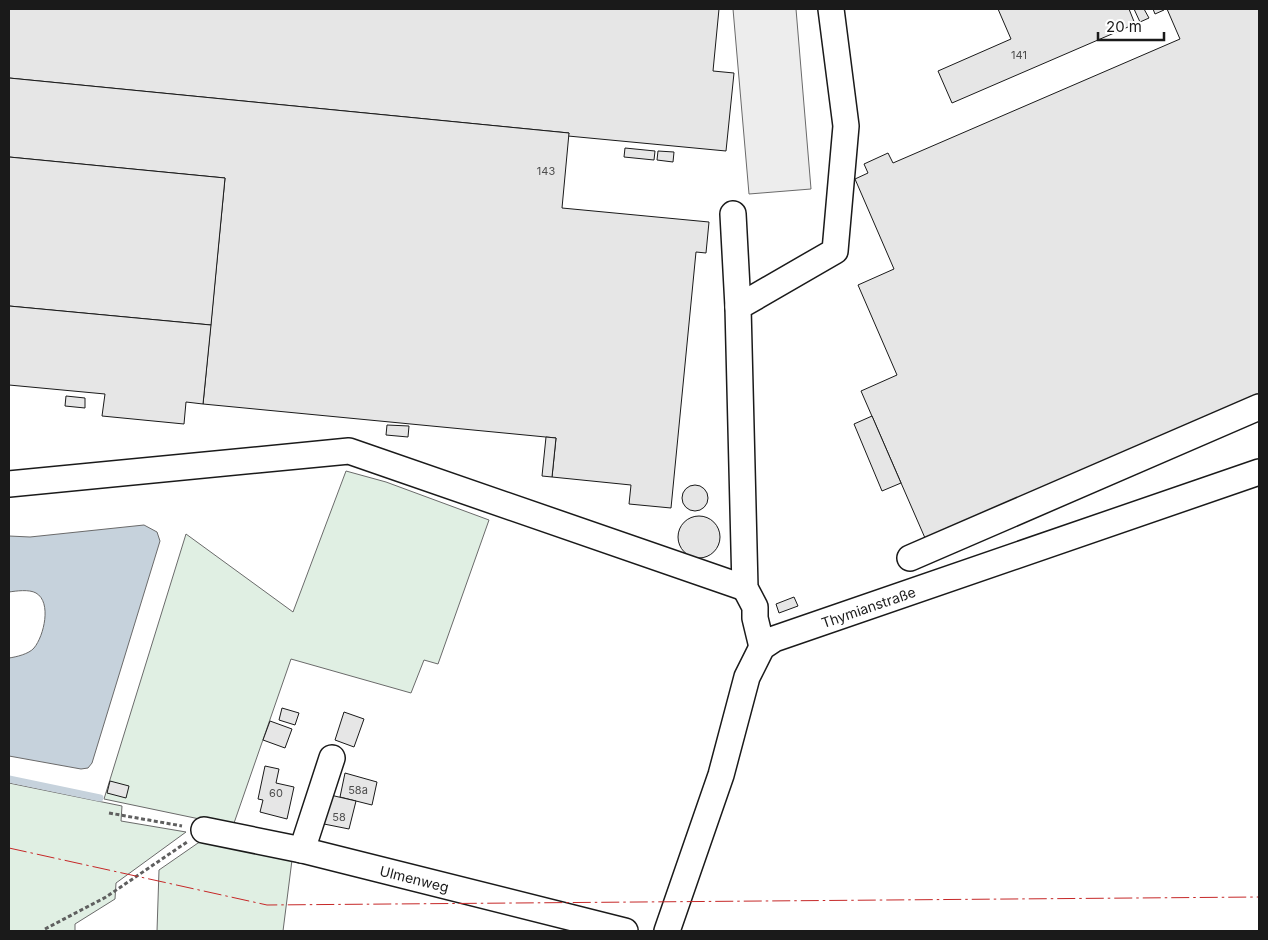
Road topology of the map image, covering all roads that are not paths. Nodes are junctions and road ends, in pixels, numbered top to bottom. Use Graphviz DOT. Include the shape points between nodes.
graph roads {
  1 [pos="831,9"];
  2 [pos="733,214"];
  3 [pos="738,307"];
  4 [pos="1259,407"];
  5 [pos="1259,472"];
  6 [pos="9,484"];
  7 [pos="910,558"];
  8 [pos="745,588"];
  9 [pos="762,647"];
  10 [pos="332,758"];
  11 [pos="204,830"];
  12 [pos="302,850"];
  13 [pos="625,931"];
  14 [pos="667,931"];
  1 -- 3 [label="street" via="846,126 835,251"];
  2 -- 3 [label="street"];
  3 -- 8 [label="street"];
  4 -- 7 [label="street"];
  5 -- 9 [label="street, Thymianstraße" via="774,638"];
  6 -- 8 [label="street" via="349,452"];
  8 -- 9 [label="street" via="756,607 755,618"];
  9 -- 14 [label="street" via="747,677 721,775"];
  10 -- 12 [label="street"];
  11 -- 12 [label="street, Ulmenweg"];
  12 -- 13 [label="street, Ulmenweg"];
}
